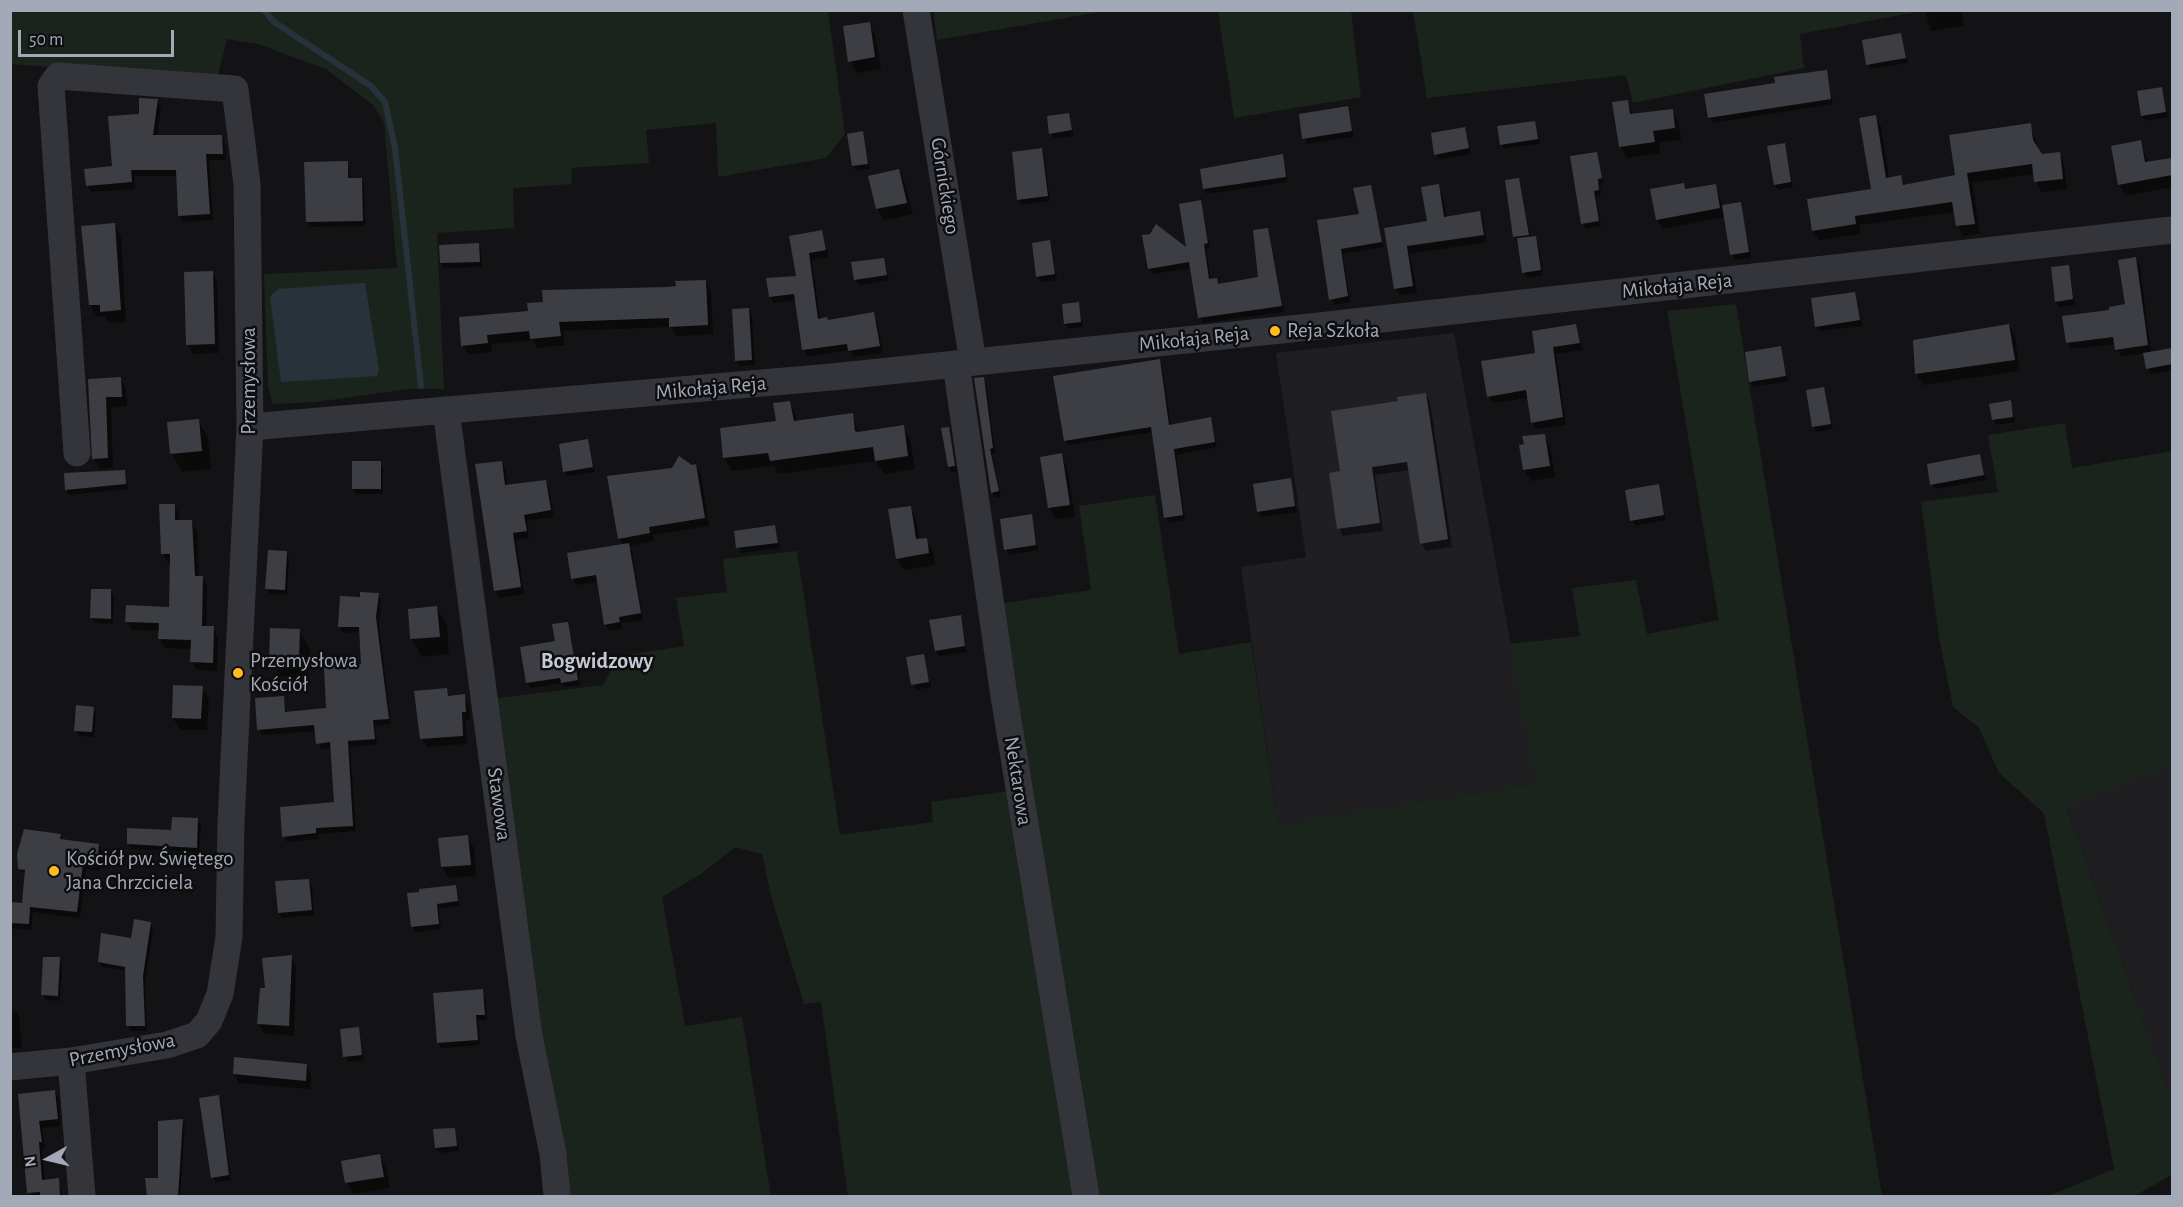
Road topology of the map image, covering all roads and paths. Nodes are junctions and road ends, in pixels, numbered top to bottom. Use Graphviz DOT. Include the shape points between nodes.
graph roads {
  1 [pos="916,10"];
  2 [pos="2172,230"];
  3 [pos="964,363"];
  4 [pos="446,410"];
  5 [pos="250,427"];
  6 [pos="77,453"];
  7 [pos="71,1061"];
  8 [pos="10,1067"];
  9 [pos="82,1197"];
  10 [pos="557,1197"];
  11 [pos="1086,1197"];
  1 -- 3 [label="street, Górnickiego"];
  2 -- 3 [label="street, Mikołaja Reja"];
  3 -- 4 [label="street, Mikołaja Reja"];
  3 -- 11 [label="street, Nektarowa" via="1006,708"];
  4 -- 5 [label="street, Mikołaja Reja"];
  4 -- 10 [label="street, Stawowa" via="529,1036 553,1154"];
  5 -- 6 [label="street, Przemysłowa" via="247,184 235,89 58,76 51,86"];
  5 -- 7 [label="street, Przemysłowa" via="229,936 220,994 209,1021 196,1035 167,1045"];
  7 -- 8 [label="street, Przemysłowa"];
  7 -- 9 [label="street"];
}
